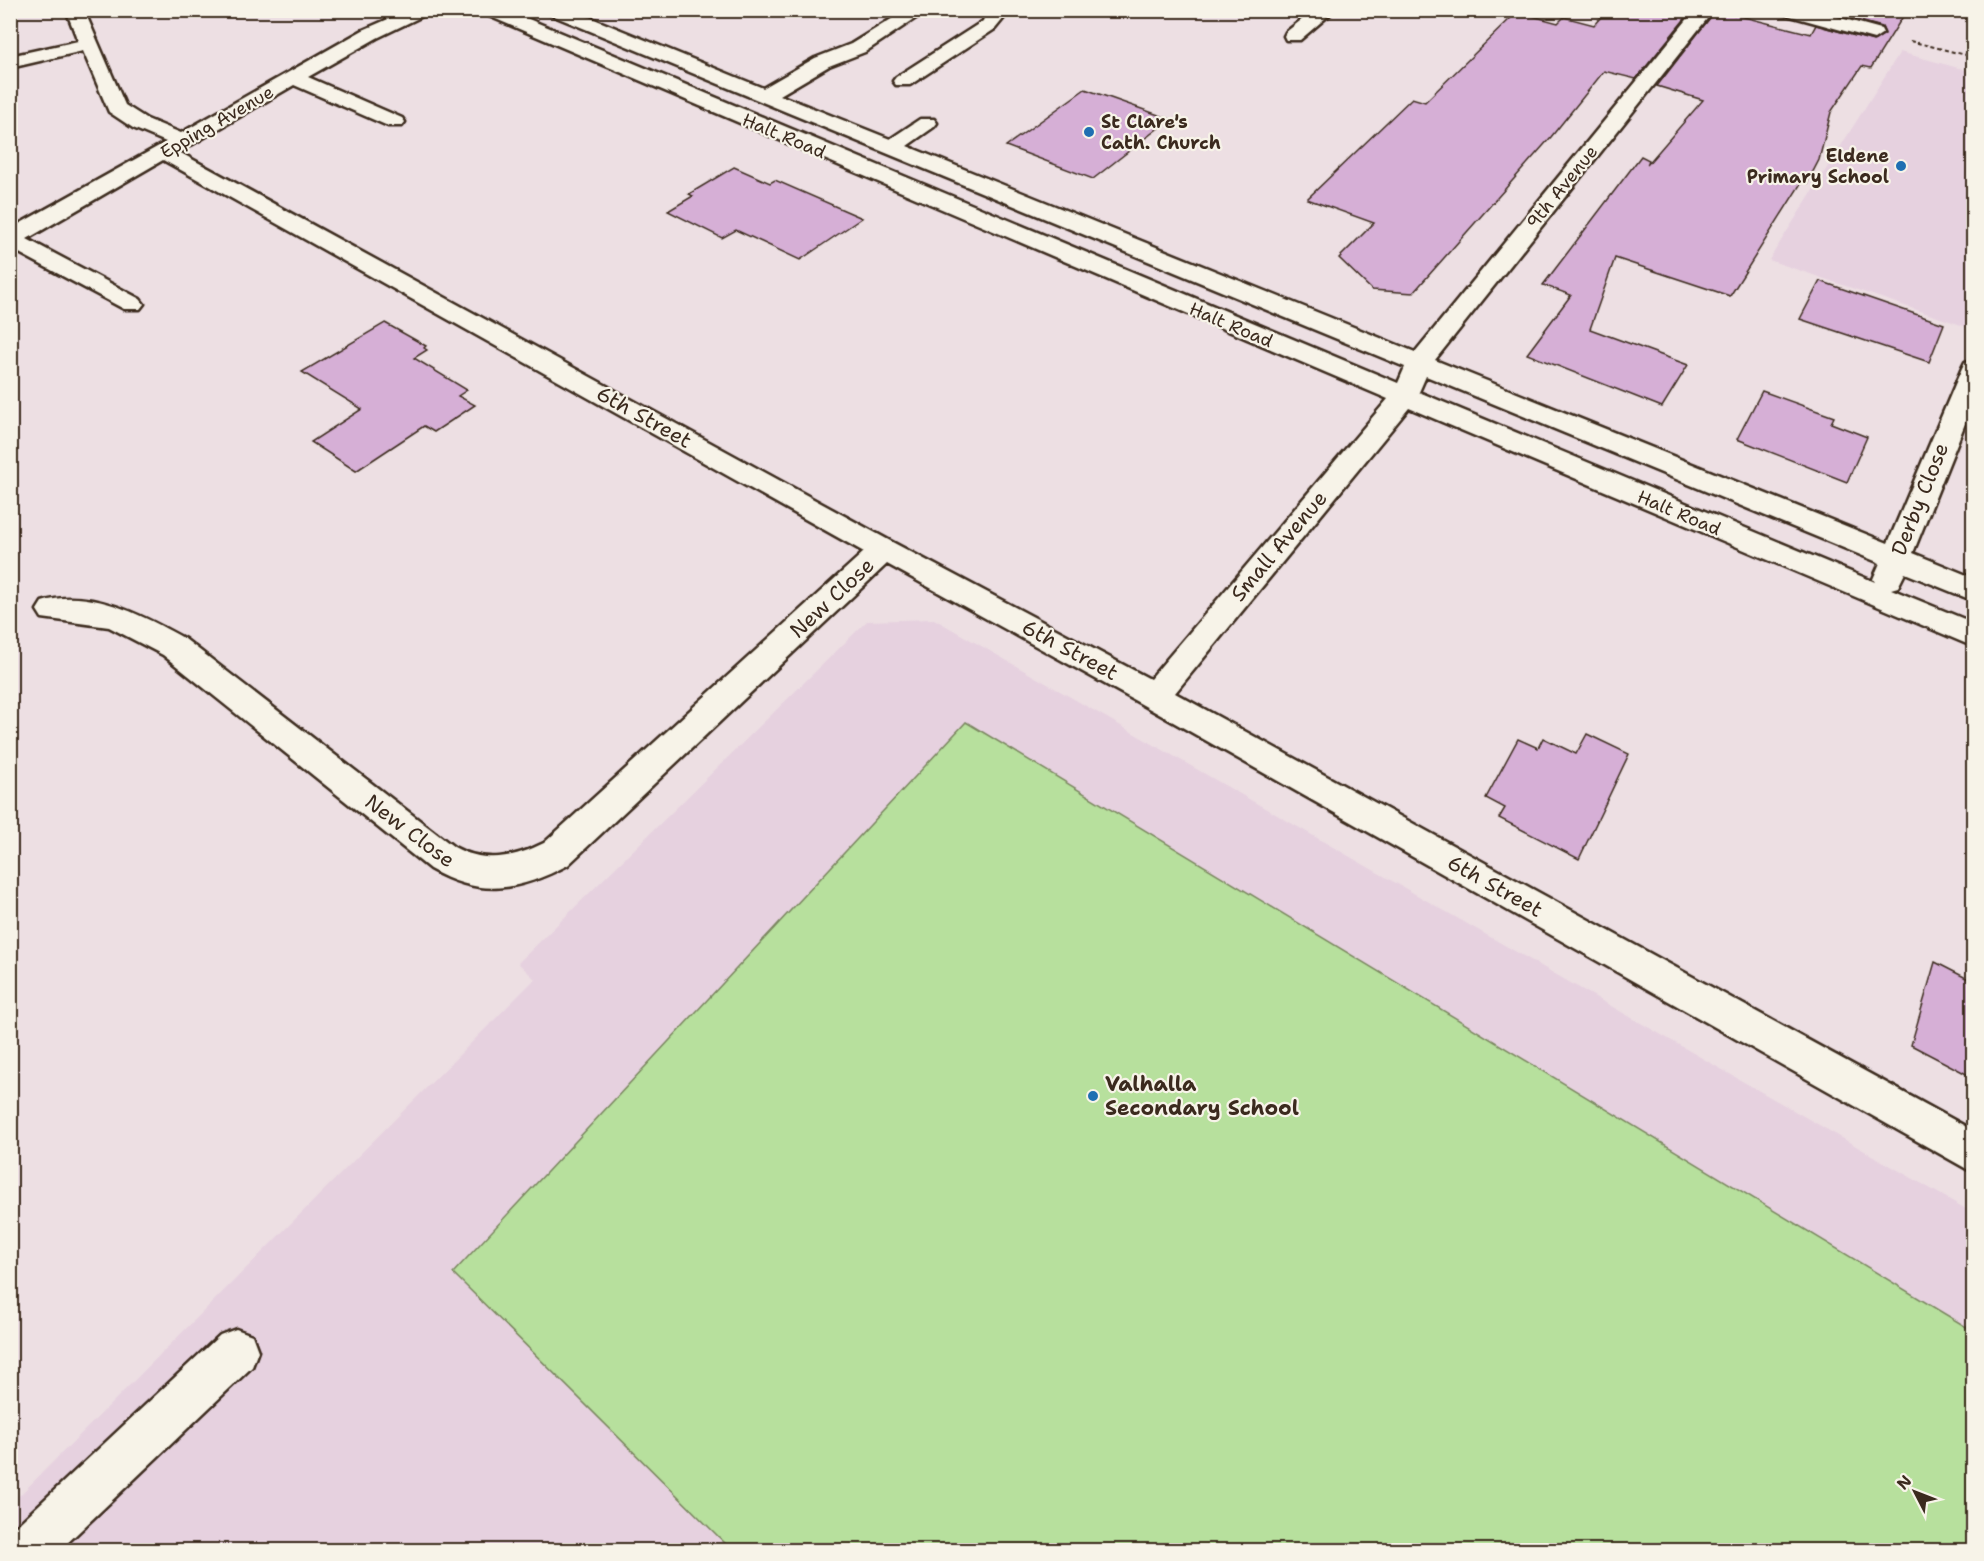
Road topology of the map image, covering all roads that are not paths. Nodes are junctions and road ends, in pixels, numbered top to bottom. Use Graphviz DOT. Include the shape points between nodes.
graph roads {
  1 [pos="75,10"];
  2 [pos="426,10"];
  3 [pos="490,10"];
  4 [pos="555,10"];
  5 [pos="919,10"];
  6 [pos="996,10"];
  7 [pos="1326,10"];
  8 [pos="1705,10"];
  9 [pos="1789,10"];
  10 [pos="1874,33"];
  11 [pos="1293,36"];
  12 [pos="88,44"];
  13 [pos="10,62"];
  14 [pos="293,78"];
  15 [pos="903,81"];
  16 [pos="763,96"];
  17 [pos="395,122"];
  18 [pos="927,123"];
  19 [pos="174,146"];
  20 [pos="891,148"];
  21 [pos="15,232"];
  22 [pos="132,304"];
  23 [pos="1419,363"];
  24 [pos="1974,368"];
  25 [pos="1404,398"];
  26 [pos="885,550"];
  27 [pos="1896,558"];
  28 [pos="1974,590"];
  29 [pos="1880,598"];
  30 [pos="52,610"];
  31 [pos="1974,636"];
  32 [pos="1154,696"];
  33 [pos="1974,1153"];
  34 [pos="236,1352"];
  35 [pos="27,1551"];
  1 -- 12 [label="street, 6th Street"];
  2 -- 14 [label="street, Epping Avenue" via="370,34"];
  3 -- 25 [label="street, Halt Road"];
  4 -- 16 [label="street, Halt Road"];
  5 -- 16 [label="street" via="858,48 822,62"];
  6 -- 15 [label="street" via="989,25"];
  7 -- 11 [label="street"];
  8 -- 23 [label="street, 9th Avenue"];
  9 -- 10 [label="street"];
  12 -- 13 [label="street"];
  12 -- 19 [label="street, 6th Street" via="116,108"];
  14 -- 17 [label="street"];
  14 -- 19 [label="street, Epping Avenue"];
  16 -- 20 [label="street, Halt Road"];
  18 -- 20 [label="street"];
  19 -- 21 [label="street, Epping Avenue"];
  19 -- 26 [label="street, 6th Street"];
  20 -- 23 [label="street, Halt Road"];
  21 -- 22 [label="street"];
  23 -- 25 [label="street, 9th Avenue"];
  23 -- 27 [label="street, Halt Road"];
  24 -- 27 [label="street, Derby Close"];
  25 -- 29 [label="street, Halt Road"];
  25 -- 32 [label="street, Small Avenue"];
  26 -- 30 [label="street, New Close" via="556,854 534,866 491,875 472,874 442,858 174,647 126,619 89,610"];
  26 -- 32 [label="street, 6th Street"];
  27 -- 28 [label="street, Halt Road"];
  27 -- 29 [label="street, Derby Close"];
  29 -- 31 [label="street, Halt Road"];
  32 -- 33 [label="street, 6th Street"];
  34 -- 35 [label="street"];
}
